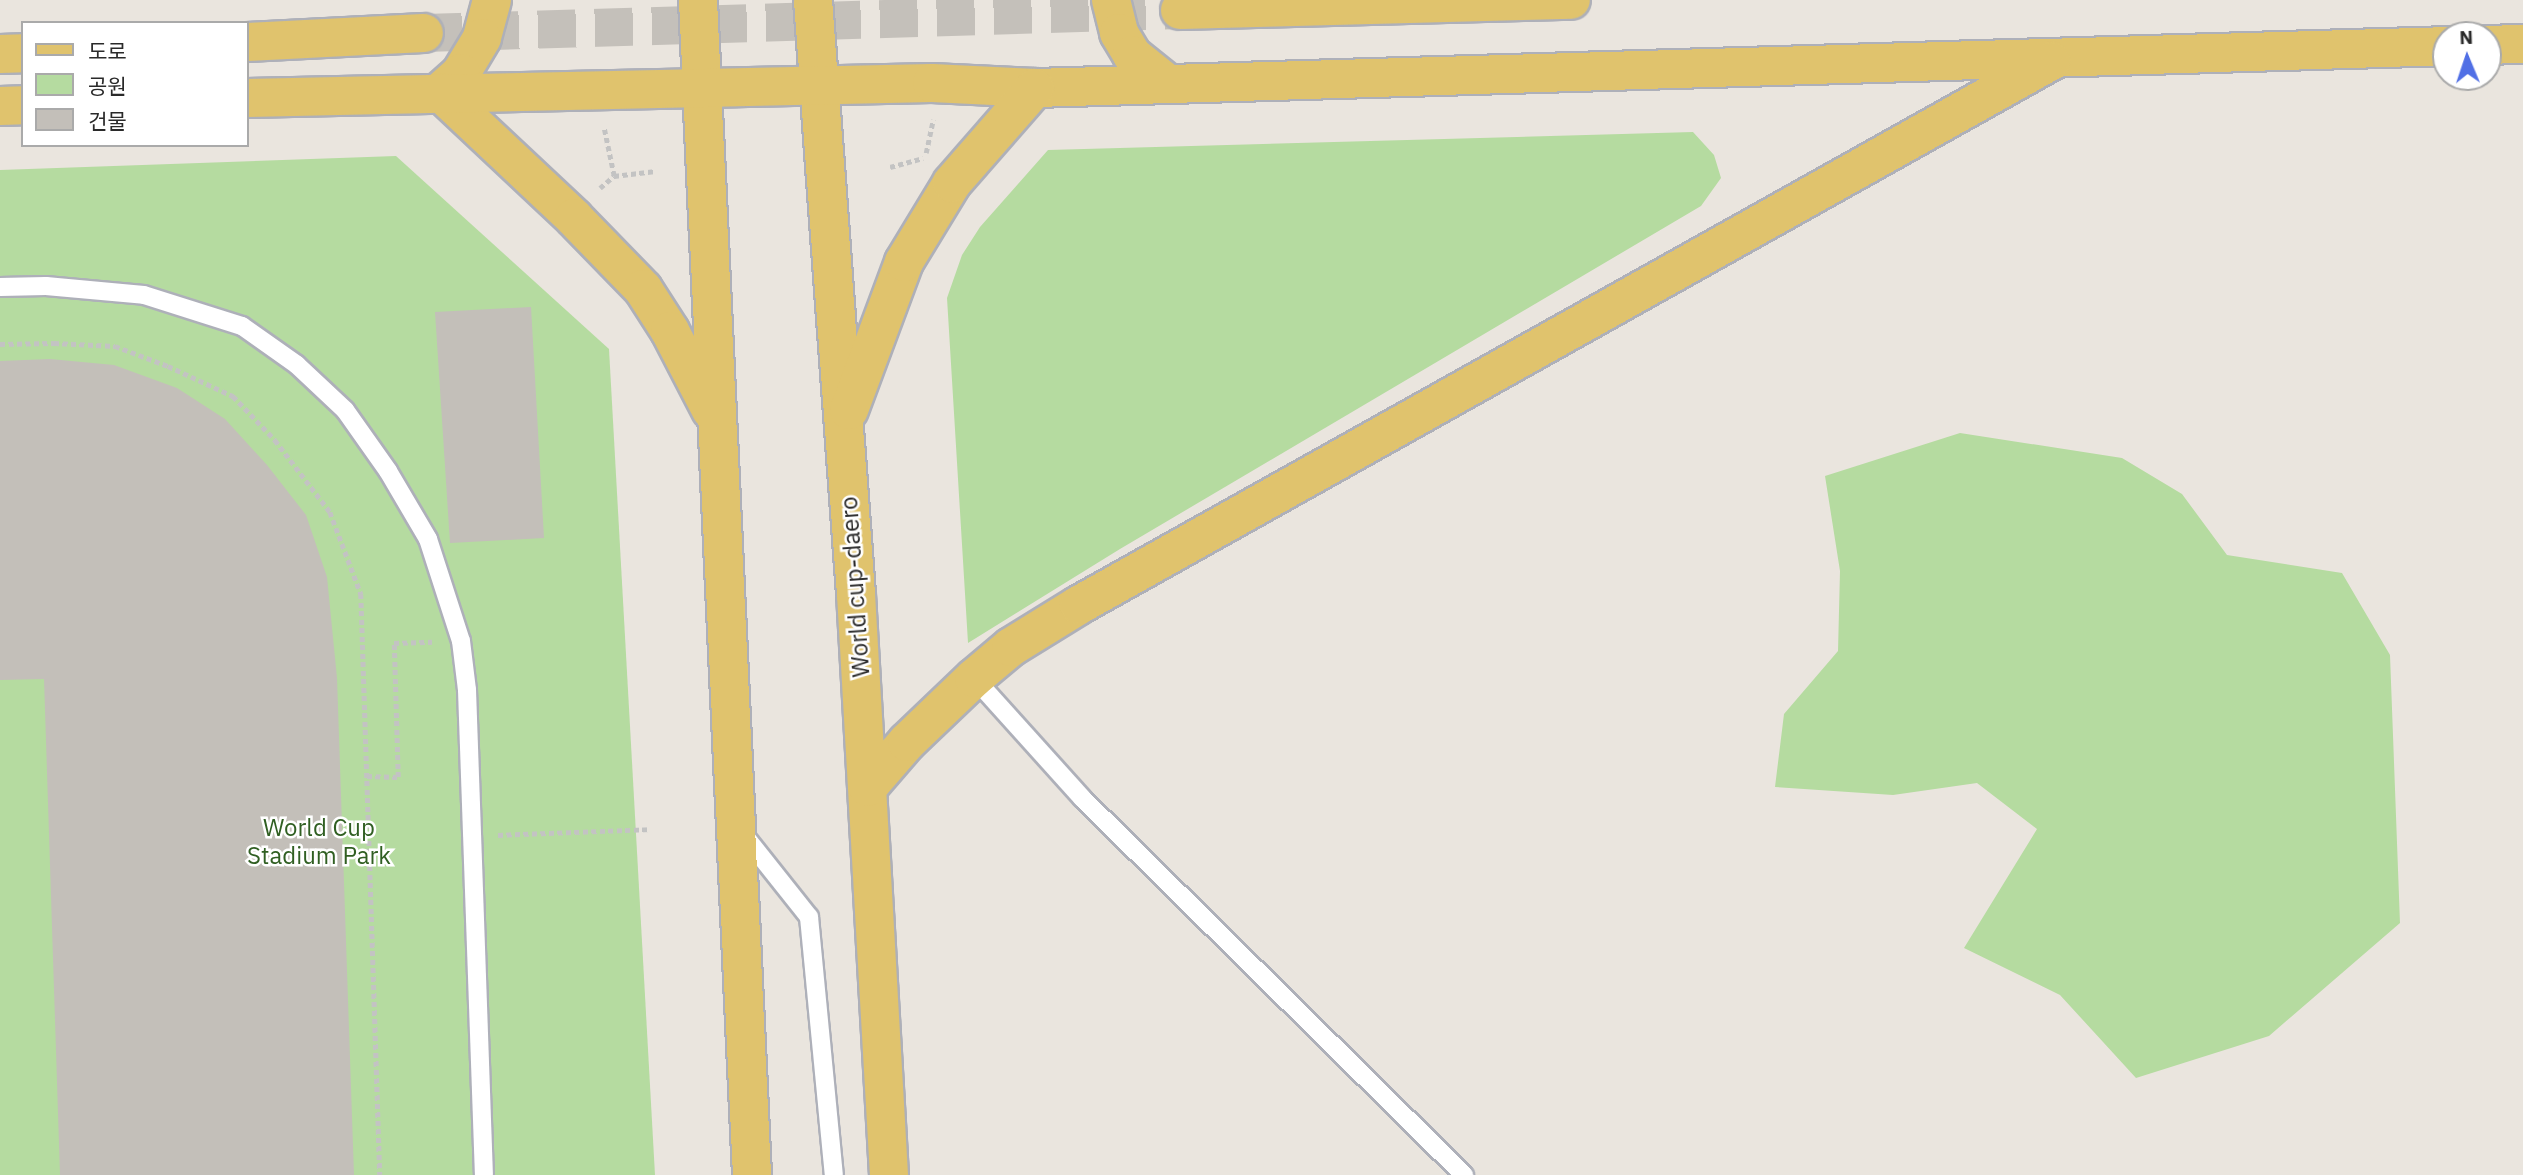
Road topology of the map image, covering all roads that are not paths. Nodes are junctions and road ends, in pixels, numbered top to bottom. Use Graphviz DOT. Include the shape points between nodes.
graph roads {
  1 [pos="492,0"];
  2 [pos="698,0"];
  3 [pos="813,0"];
  4 [pos="1111,0"];
  5 [pos="1571,0"];
  6 [pos="1180,10"];
  7 [pos="424,33"];
  8 [pos="248,42"];
  9 [pos="2523,44"];
  10 [pos="2502,45"];
  11 [pos="2432,46"];
  12 [pos="21,53"];
  13 [pos="0,54"];
  14 [pos="2055,58"];
  15 [pos="820,85"];
  16 [pos="1168,85"];
  17 [pos="703,86"];
  18 [pos="1035,88"];
  19 [pos="440,92"];
  20 [pos="248,98"];
  21 [pos="21,105"];
  22 [pos="0,106"];
  23 [pos="0,286"];
  24 [pos="717,421"];
  25 [pos="844,422"];
  26 [pos="974,678"];
  27 [pos="868,787"];
  28 [pos="734,824"];
  29 [pos="484,1175"];
  30 [pos="752,1175"];
  31 [pos="834,1175"];
  32 [pos="889,1175"];
  33 [pos="1464,1175"];
  1 -- 19 [label="main road" via="482,38 461,73"];
  2 -- 17 [label="main road"];
  3 -- 15 [label="main road, World cup-daero"];
  4 -- 16 [label="main road" via="1119,33 1132,55"];
  5 -- 6 [label="main road"];
  7 -- 8 [label="main road"];
  9 -- 10 [label="main road"];
  11 -- 14 [label="main road"];
  12 -- 13 [label="main road"];
  14 -- 16 [label="main road"];
  14 -- 26 [label="main road" via="1079,605 1011,647"];
  15 -- 17 [label="main road"];
  15 -- 18 [label="main road" via="932,83"];
  15 -- 25 [label="main road, World cup-daero"];
  16 -- 18 [label="main road"];
  17 -- 19 [label="main road"];
  17 -- 24 [label="main road"];
  18 -- 25 [label="main road" via="952,183 904,262"];
  19 -- 20 [label="main road"];
  19 -- 24 [label="main road" via="643,289"];
  21 -- 22 [label="main road"];
  23 -- 29 [label="lane" via="144,295 242,326 297,365 345,410 428,538 461,641 467,690"];
  24 -- 28 [label="main road"];
  25 -- 27 [label="main road, World cup-daero"];
  26 -- 27 [label="main road"];
  26 -- 33 [label="lane" via="1082,797"];
  27 -- 32 [label="main road, World cup-daero"];
  28 -- 30 [label="main road"];
  28 -- 31 [label="lane" via="809,917"];
}
